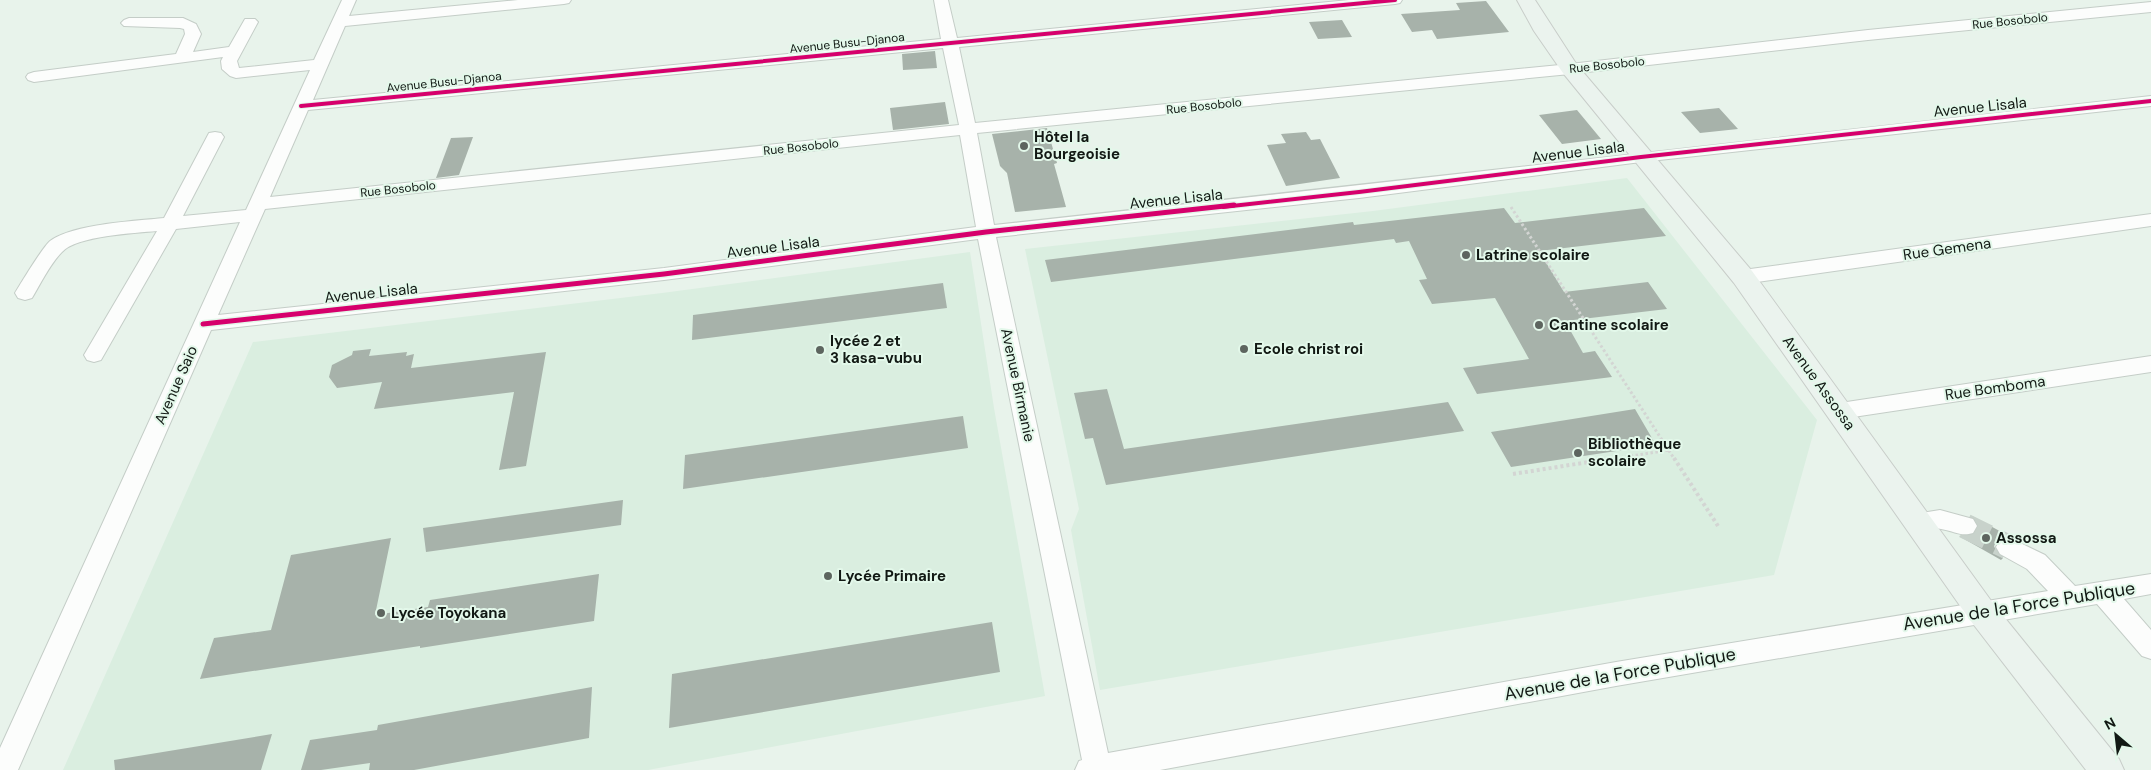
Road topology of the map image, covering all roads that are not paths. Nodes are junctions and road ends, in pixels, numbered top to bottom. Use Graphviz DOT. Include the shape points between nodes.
graph roads {
  1 [pos="349,0"];
  2 [pos="564,0"];
  3 [pos="941,0"];
  4 [pos="1395,0"];
  5 [pos="1526,0"];
  6 [pos="2127,4"];
  7 [pos="2151,7"];
  8 [pos="2151,20"];
  9 [pos="250,22"];
  10 [pos="339,22"];
  11 [pos="129,23"];
  12 [pos="951,42"];
  13 [pos="234,51"];
  14 [pos="182,58"];
  15 [pos="320,64"];
  16 [pos="1570,69"];
  17 [pos="34,77"];
  18 [pos="2151,100"];
  19 [pos="301,106"];
  20 [pos="968,129"];
  21 [pos="214,137"];
  22 [pos="1641,157"];
  23 [pos="254,210"];
  24 [pos="2151,220"];
  25 [pos="170,224"];
  26 [pos="986,232"];
  27 [pos="1743,277"];
  28 [pos="25,293"];
  29 [pos="203,324"];
  30 [pos="94,355"];
  31 [pos="2151,364"];
  32 [pos="1840,411"];
  33 [pos="1917,522"];
  34 [pos="1965,526"];
  35 [pos="2008,547"];
  36 [pos="2151,584"];
  37 [pos="2102,592"];
  38 [pos="2069,596"];
  39 [pos="1981,611"];
  40 [pos="2151,648"];
  41 [pos="4,770"];
  42 [pos="1095,770"];
  43 [pos="2108,770"];
  1 -- 10 [label="street, Avenue Saio"];
  2 -- 10 [label="street"];
  3 -- 12 [label="street, Avenue Birmanie"];
  4 -- 12 [label="street, Avenue Busu-Djanoa"];
  5 -- 16 [label="main road, Avenue Assossa"];
  6 -- 7 [label="street, Rue Bosobolo"];
  6 -- 8 [label="street"];
  6 -- 16 [label="street, Rue Bosobolo"];
  9 -- 13 [label="street"];
  10 -- 15 [label="street, Avenue Saio"];
  11 -- 14 [label="street" via="183,23 191,26 193,34"];
  12 -- 19 [label="street, Avenue Busu-Djanoa"];
  12 -- 20 [label="street, Avenue Birmanie"];
  13 -- 14 [label="street"];
  13 -- 15 [label="street" via="229,61 230,69 236,73"];
  14 -- 17 [label="street"];
  15 -- 19 [label="street, Avenue Saio"];
  16 -- 20 [label="street, Rue Bosobolo"];
  16 -- 22 [label="main road, Avenue Assossa"];
  18 -- 22 [label="street, Avenue Lisala"];
  19 -- 23 [label="street, Avenue Saio"];
  20 -- 23 [label="street, Rue Bosobolo"];
  20 -- 26 [label="street, Avenue Birmanie"];
  21 -- 25 [label="street"];
  22 -- 26 [label="street, Avenue Lisala" via="1359,192"];
  22 -- 27 [label="main road, Avenue Assossa"];
  23 -- 25 [label="street, Rue Bosobolo"];
  23 -- 29 [label="street, Avenue Saio"];
  24 -- 27 [label="street, Rue Gemena"];
  25 -- 28 [label="street, Rue Bosobolo" via="110,230 56,246"];
  25 -- 30 [label="street"];
  26 -- 29 [label="street, Avenue Lisala" via="664,274"];
  26 -- 42 [label="street, Avenue Birmanie"];
  27 -- 32 [label="main road, Avenue Assossa"];
  29 -- 41 [label="street, Avenue Saio"];
  31 -- 32 [label="street, Rue Bomboma"];
  32 -- 33 [label="main road, Avenue Assossa"];
  33 -- 34 [label="street" via="1940,519"];
  33 -- 39 [label="main road, Avenue Assossa"];
  35 -- 38 [label="street" via="2036,562"];
  36 -- 37 [label="street, Avenue de la Force Publique"];
  37 -- 38 [label="street, Avenue de la Force Publique"];
  37 -- 40 [label="street"];
  38 -- 39 [label="street, Avenue de la Force Publique"];
  39 -- 42 [label="street, Avenue de la Force Publique"];
  39 -- 43 [label="main road, Avenue Assossa"];
}
